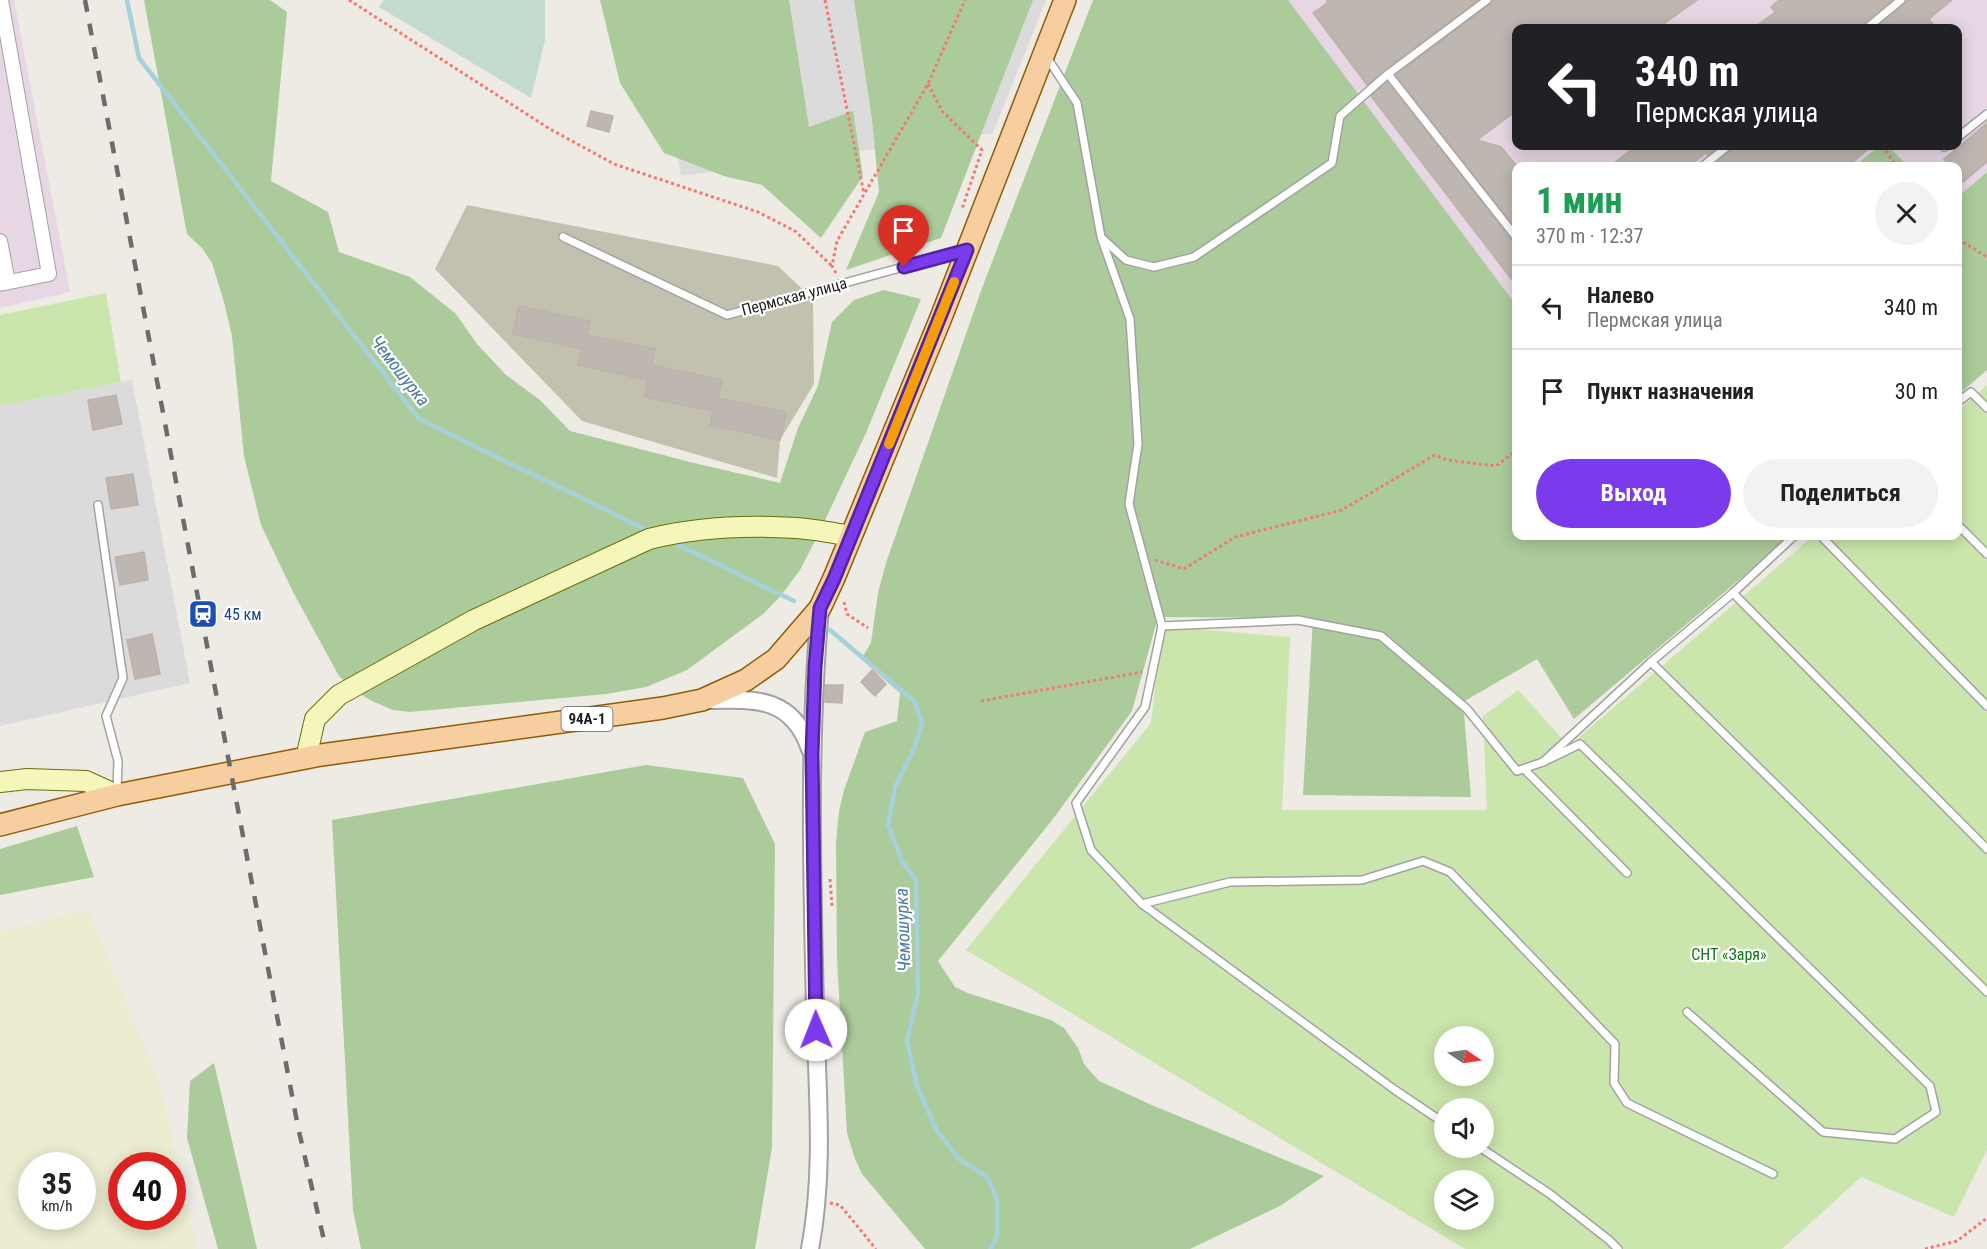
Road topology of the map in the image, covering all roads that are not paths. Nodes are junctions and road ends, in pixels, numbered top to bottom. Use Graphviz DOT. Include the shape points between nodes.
graph roads {
  1 [pos="1,0"];
  2 [pos="1065,0"];
  3 [pos="1487,0"];
  4 [pos="1901,0"];
  5 [pos="1872,24"];
  6 [pos="1045,54"];
  7 [pos="1388,74"];
  8 [pos="1987,114"];
  9 [pos="1962,134"];
  10 [pos="1723,150"];
  11 [pos="1707,162"];
  12 [pos="1512,232"];
  13 [pos="564,237"];
  14 [pos="1101,237"];
  15 [pos="0,241"];
  16 [pos="967,250"];
  17 [pos="4,283"];
  18 [pos="1962,399"];
  19 [pos="1987,408"];
  20 [pos="98,505"];
  21 [pos="1962,529"];
  22 [pos="851,536"];
  23 [pos="1790,540"];
  24 [pos="1825,540"];
  25 [pos="1987,554"];
  26 [pos="1733,593"];
  27 [pos="820,608"];
  28 [pos="1162,626"];
  29 [pos="1651,662"];
  30 [pos="702,700"];
  31 [pos="1987,706"];
  32 [pos="812,754"];
  33 [pos="306,758"];
  34 [pos="1544,762"];
  35 [pos="1524,769"];
  36 [pos="0,782"];
  37 [pos="117,795"];
  38 [pos="0,825"];
  39 [pos="1987,849"];
  40 [pos="1626,873"];
  41 [pos="1142,904"];
  42 [pos="1987,992"];
  43 [pos="1687,1012"];
  44 [pos="1434,1117"];
  45 [pos="1494,1157"];
  46 [pos="1773,1174"];
  47 [pos="810,1249"];
  48 [pos="1618,1249"];
  1 -- 17 [label="street" via="50,274"];
  2 -- 6 [label="main road, 94А-1"];
  3 -- 7 [label="lane"];
  4 -- 5 [label="lane"];
  6 -- 14 [label="lane" via="1077,103"];
  6 -- 16 [label="main road, 94А-1"];
  7 -- 12 [label="lane"];
  7 -- 14 [label="lane" via="1340,116 1332,164 1194,257 1154,267 1126,260"];
  8 -- 9 [label="lane"];
  10 -- 11 [label="lane"];
  13 -- 16 [label="lane, Пермская улица" via="727,315"];
  14 -- 28 [label="lane" via="1130,319 1138,444 1129,504"];
  15 -- 17 [label="street"];
  16 -- 22 [label="main road, 94А-1"];
  18 -- 19 [label="lane" via="1971,392"];
  20 -- 37 [label="lane" via="123,678 106,716 118,761"];
  21 -- 25 [label="lane"];
  22 -- 27 [label="main road, 94А-1"];
  22 -- 33 [label="main road" via="798,528 748,527 674,532 649,539 474,620 339,694 315,719"];
  23 -- 26 [label="lane"];
  24 -- 31 [label="lane"];
  26 -- 29 [label="lane"];
  26 -- 39 [label="lane"];
  27 -- 30 [label="main road, 94А-1" via="776,659 746,680"];
  27 -- 32 [label="street"];
  28 -- 35 [label="lane" via="1298,620 1381,636 1467,709 1517,771"];
  28 -- 41 [label="lane" via="1145,707 1076,803 1091,850"];
  29 -- 34 [label="lane"];
  29 -- 42 [label="lane"];
  30 -- 32 [label="street" via="740,699 780,708 805,733"];
  30 -- 33 [label="main road, 94А-1"];
  32 -- 47 [label="street" via="819,1173"];
  33 -- 37 [label="main road, 94А-1"];
  34 -- 35 [label="lane"];
  34 -- 43 [label="lane" via="1580,744 1930,1086 1936,1112 1895,1139 1823,1132"];
  35 -- 40 [label="lane"];
  36 -- 37 [label="main road" via="87,781"];
  37 -- 38 [label="main road, 94А-1"];
  41 -- 44 [label="lane"];
  41 -- 46 [label="lane" via="1230,882 1362,880 1423,861 1450,872 1615,1044 1614,1083 1627,1103"];
  45 -- 48 [label="lane" via="1550,1194"];
}
